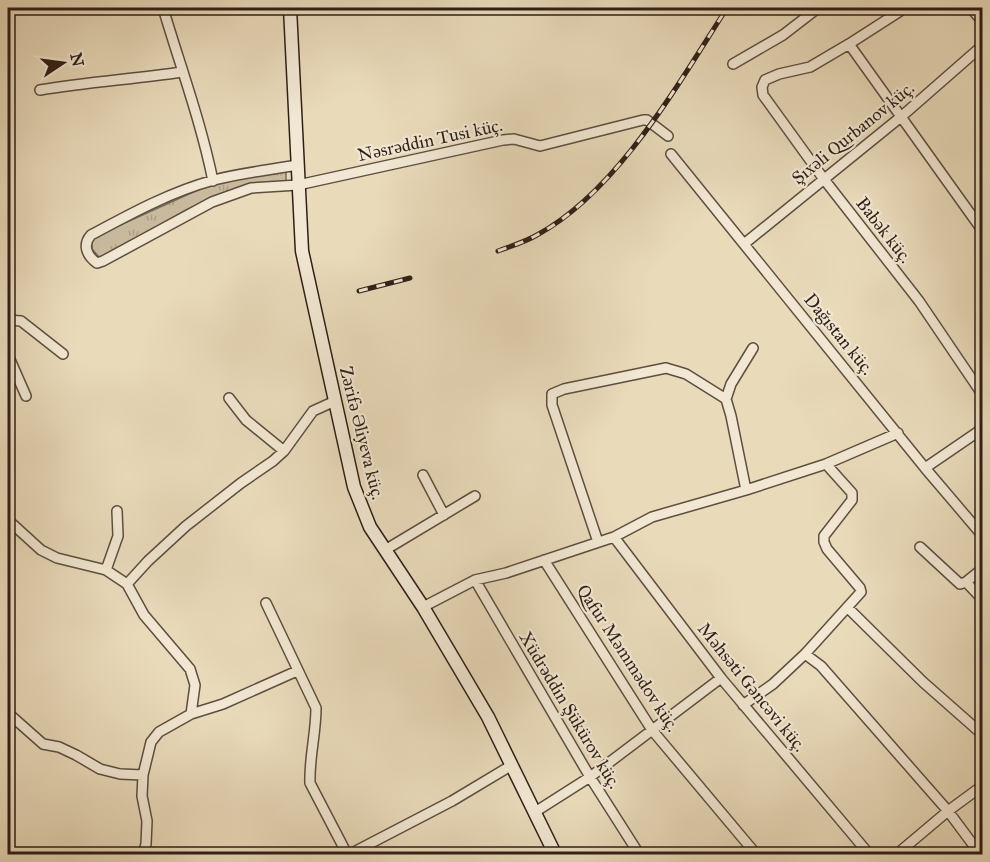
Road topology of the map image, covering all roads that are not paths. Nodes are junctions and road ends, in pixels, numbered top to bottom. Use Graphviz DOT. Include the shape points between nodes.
graph roads {
  1 [pos="163,8"];
  2 [pos="290,8"];
  3 [pos="818,8"];
  4 [pos="905,8"];
  5 [pos="971,8"];
  6 [pos="982,21"];
  7 [pos="849,44"];
  8 [pos="982,46"];
  9 [pos="733,64"];
  10 [pos="182,72"];
  11 [pos="40,90"];
  12 [pos="902,116"];
  13 [pos="668,136"];
  14 [pos="671,154"];
  15 [pos="297,165"];
  16 [pos="823,178"];
  17 [pos="213,181"];
  18 [pos="298,185"];
  19 [pos="982,230"];
  20 [pos="744,244"];
  21 [pos="8,320"];
  22 [pos="753,348"];
  23 [pos="63,354"];
  24 [pos="8,356"];
  25 [pos="982,394"];
  26 [pos="26,396"];
  27 [pos="229,398"];
  28 [pos="726,399"];
  29 [pos="335,401"];
  30 [pos="982,429"];
  31 [pos="898,433"];
  32 [pos="284,451"];
  33 [pos="826,464"];
  34 [pos="925,468"];
  35 [pos="423,475"];
  36 [pos="747,490"];
  37 [pos="475,496"];
  38 [pos="117,511"];
  39 [pos="444,515"];
  40 [pos="8,520"];
  41 [pos="982,535"];
  42 [pos="614,537"];
  43 [pos="598,542"];
  44 [pos="920,547"];
  45 [pos="385,550"];
  46 [pos="544,560"];
  47 [pos="982,569"];
  48 [pos="106,570"];
  49 [pos="475,580"];
  50 [pos="966,582"];
  51 [pos="127,584"];
  52 [pos="982,599"];
  53 [pos="266,603"];
  54 [pos="423,608"];
  55 [pos="848,608"];
  56 [pos="805,654"];
  57 [pos="297,671"];
  58 [pos="721,678"];
  59 [pos="743,705"];
  60 [pos="8,713"];
  61 [pos="191,714"];
  62 [pos="652,730"];
  63 [pos="982,734"];
  64 [pos="512,765"];
  65 [pos="143,775"];
  66 [pos="590,777"];
  67 [pos="982,786"];
  68 [pos="948,811"];
  69 [pos="535,812"];
  70 [pos="142,855"];
  71 [pos="348,855"];
  72 [pos="555,855"];
  73 [pos="639,855"];
  74 [pos="756,855"];
  75 [pos="869,855"];
  76 [pos="897,855"];
  77 [pos="980,855"];
  1 -- 10 [label="street"];
  2 -- 15 [label="street, Zərifə Əliyeva küç."];
  3 -- 9 [label="street" via="783,35"];
  4 -- 7 [label="street"];
  5 -- 6 [label="street"];
  7 -- 12 [label="street"];
  7 -- 16 [label="street, Babək küç." via="810,66 765,80 762,87 770,106"];
  8 -- 12 [label="street, Şıxəli Qurbanov küç."];
  10 -- 11 [label="street"];
  10 -- 17 [label="street"];
  12 -- 16 [label="street, Şıxəli Qurbanov küç."];
  12 -- 19 [label="street"];
  13 -- 18 [label="street, Nəsrəddin Tusi küç." via="643,120 557,143 540,146 503,140"];
  14 -- 20 [label="street, Dağıstan küç."];
  15 -- 17 [label="street"];
  15 -- 18 [label="street, Zərifə Əliyeva küç."];
  16 -- 20 [label="street, Şıxəli Qurbanov küç."];
  16 -- 25 [label="street, Babək küç." via="919,301"];
  17 -- 18 [label="street, Nəsrəddin Tusi küç." via="147,205 90,235 86,248 91,259 103,261 212,202 250,188"];
  18 -- 29 [label="street, Zərifə Əliyeva küç." via="306,278"];
  20 -- 31 [label="street, Dağıstan küç."];
  21 -- 23 [label="street" via="21,321"];
  22 -- 28 [label="street" via="730,384"];
  24 -- 26 [label="street"];
  27 -- 32 [label="street" via="246,420"];
  28 -- 36 [label="street"];
  28 -- 43 [label="street" via="686,374 666,368 552,394 552,405"];
  29 -- 32 [label="street" via="313,411"];
  29 -- 45 [label="street, Zərifə Əliyeva küç." via="354,487 370,527"];
  30 -- 34 [label="street"];
  31 -- 33 [label="street"];
  31 -- 34 [label="street, Dağıstan küç."];
  32 -- 51 [label="street" via="186,526"];
  33 -- 36 [label="street"];
  33 -- 55 [label="street" via="852,493 852,500 824,536 824,542 860,588 859,596"];
  34 -- 41 [label="street, Dağıstan küç."];
  35 -- 39 [label="street"];
  36 -- 42 [label="street" via="652,518"];
  37 -- 39 [label="street"];
  38 -- 48 [label="street" via="118,536"];
  39 -- 45 [label="street"];
  40 -- 48 [label="street" via="41,550"];
  42 -- 43 [label="street"];
  42 -- 58 [label="street, Məhsəti Gəncəvi küç."];
  43 -- 46 [label="street"];
  44 -- 50 [label="street" via="960,584"];
  45 -- 54 [label="street, Zərifə Əliyeva küç."];
  46 -- 49 [label="street"];
  46 -- 62 [label="street, Qafur Məmmədov küç."];
  47 -- 50 [label="street"];
  48 -- 51 [label="street"];
  49 -- 54 [label="street"];
  49 -- 66 [label="street, Xüdrəddin Şükürov küç."];
  50 -- 52 [label="street"];
  51 -- 61 [label="street" via="144,615 190,669 195,685"];
  53 -- 57 [label="street"];
  54 -- 64 [label="street, Zərifə Əliyeva küç."];
  55 -- 56 [label="street"];
  55 -- 63 [label="street"];
  56 -- 59 [label="street"];
  56 -- 68 [label="street" via="821,666"];
  57 -- 61 [label="street"];
  57 -- 71 [label="street" via="316,708 310,783"];
  58 -- 59 [label="street, Məhsəti Gəncəvi küç."];
  58 -- 62 [label="street"];
  59 -- 75 [label="street, Məhsəti Gəncəvi küç."];
  60 -- 65 [label="street" via="43,744 68,751 100,769"];
  61 -- 65 [label="street" via="159,732 151,742"];
  62 -- 66 [label="street"];
  62 -- 74 [label="street, Qafur Məmmədov küç."];
  64 -- 69 [label="street, Zərifə Əliyeva küç."];
  64 -- 71 [label="street"];
  65 -- 70 [label="street" via="147,821"];
  66 -- 69 [label="street"];
  66 -- 73 [label="street, Xüdrəddin Şükürov küç."];
  67 -- 68 [label="street"];
  68 -- 76 [label="street"];
  68 -- 77 [label="street"];
  69 -- 72 [label="street, Zərifə Əliyeva küç."];
}
